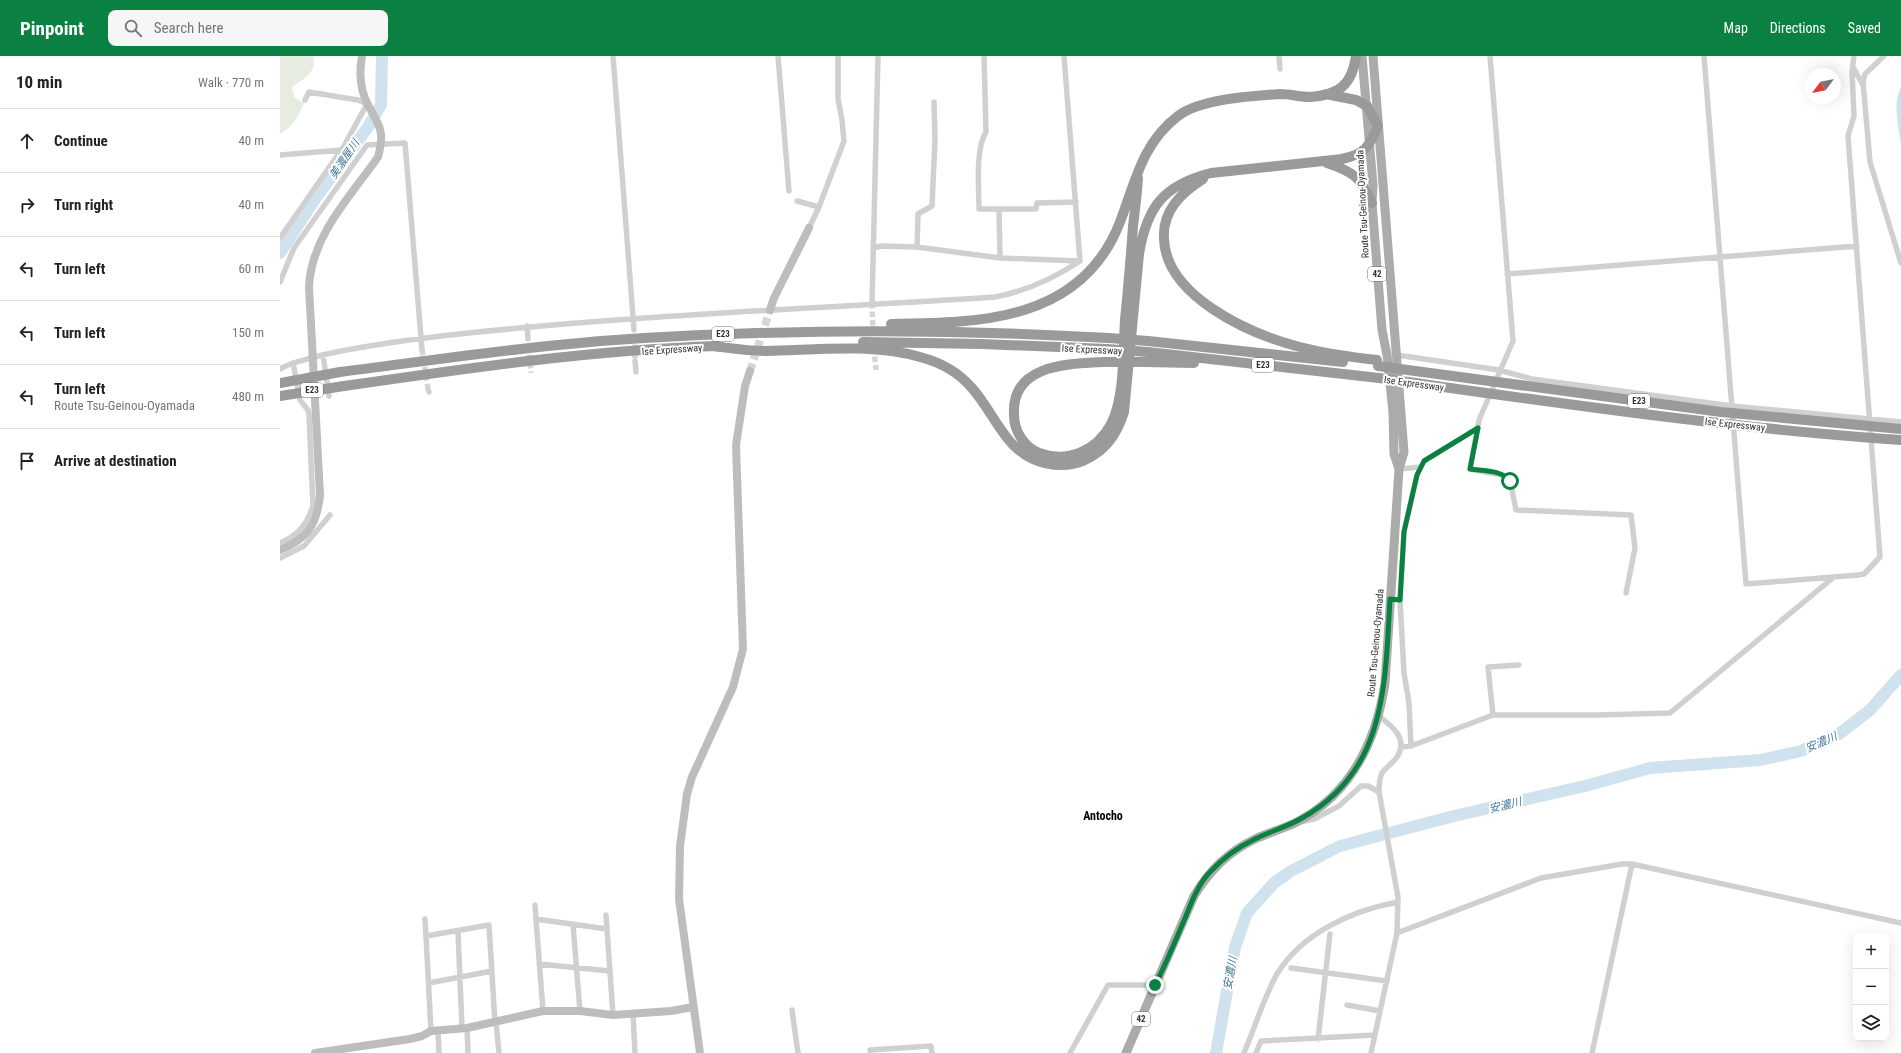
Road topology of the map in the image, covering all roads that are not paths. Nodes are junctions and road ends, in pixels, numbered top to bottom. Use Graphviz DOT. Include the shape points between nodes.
graph roads {
  1 [pos="362,56"];
  2 [pos="613,56"];
  3 [pos="778,56"];
  4 [pos="838,56"];
  5 [pos="878,56"];
  6 [pos="984,56"];
  7 [pos="1064,56"];
  8 [pos="1279,56"];
  9 [pos="1356,56"];
  10 [pos="1362,56"];
  11 [pos="1373,56"];
  12 [pos="1490,56"];
  13 [pos="1704,56"];
  14 [pos="1854,56"];
  15 [pos="1884,56"];
  16 [pos="1853,67"];
  17 [pos="1280,69"];
  18 [pos="1864,87"];
  19 [pos="1326,94"];
  20 [pos="305,100"];
  21 [pos="934,102"];
  22 [pos="369,106"];
  23 [pos="1367,106"];
  24 [pos="1378,126"];
  25 [pos="382,143"];
  26 [pos="1369,145"];
  27 [pos="342,150"];
  28 [pos="280,155"];
  29 [pos="1324,162"];
  30 [pos="1138,170"];
  31 [pos="1211,174"];
  32 [pos="789,191"];
  33 [pos="797,201"];
  34 [pos="1076,202"];
  35 [pos="1372,203"];
  36 [pos="819,207"];
  37 [pos="999,209"];
  38 [pos="809,228"];
  39 [pos="280,238"];
  40 [pos="1857,246"];
  41 [pos="917,247"];
  42 [pos="873,248"];
  43 [pos="1720,257"];
  44 [pos="1000,258"];
  45 [pos="1080,261"];
  46 [pos="1901,263"];
  47 [pos="1508,274"];
  48 [pos="280,282"];
  49 [pos="872,303"];
  50 [pos="770,310"];
  51 [pos="634,318"];
  52 [pos="527,326"];
  53 [pos="634,330"];
  54 [pos="804,332"];
  55 [pos="420,338"];
  56 [pos="528,339"];
  57 [pos="712,346"];
  58 [pos="422,350"];
  59 [pos="323,355"];
  60 [pos="1397,355"];
  61 [pos="1146,357"];
  62 [pos="312,358"];
  63 [pos="635,361"];
  64 [pos="1377,363"];
  65 [pos="293,364"];
  66 [pos="280,369"];
  67 [pos="1499,370"];
  68 [pos="750,371"];
  69 [pos="636,372"];
  70 [pos="280,383"];
  71 [pos="280,396"];
  72 [pos="329,396"];
  73 [pos="1732,406"];
  74 [pos="1870,419"];
  75 [pos="1901,422"];
  76 [pos="1478,428"];
  77 [pos="1901,429"];
  78 [pos="1901,440"];
  79 [pos="1421,467"];
  80 [pos="1399,469"];
  81 [pos="330,514"];
  82 [pos="280,543"];
  83 [pos="280,550"];
  84 [pos="280,558"];
  85 [pos="1835,577"];
  86 [pos="1626,593"];
  87 [pos="1390,599"];
  88 [pos="1400,600"];
  89 [pos="1519,665"];
  90 [pos="1493,714"];
  91 [pos="1379,716"];
  92 [pos="1411,746"];
  93 [pos="1400,749"];
  94 [pos="1379,792"];
  95 [pos="1294,823"];
  96 [pos="1632,864"];
  97 [pos="1398,900"];
  98 [pos="535,905"];
  99 [pos="606,915"];
  100 [pos="425,919"];
  101 [pos="536,919"];
  102 [pos="1901,923"];
  103 [pos="573,925"];
  104 [pos="607,929"];
  105 [pos="458,931"];
  106 [pos="1397,933"];
  107 [pos="1330,934"];
  108 [pos="426,936"];
  109 [pos="539,964"];
  110 [pos="576,967"];
  111 [pos="1291,968"];
  112 [pos="492,971"];
  113 [pos="610,971"];
  114 [pos="1326,974"];
  115 [pos="460,977"];
  116 [pos="1387,981"];
  117 [pos="428,983"];
  118 [pos="1155,985"];
  119 [pos="1347,1005"];
  120 [pos="693,1007"];
  121 [pos="792,1010"];
  122 [pos="543,1011"];
  123 [pos="580,1011"];
  124 [pos="1380,1011"];
  125 [pos="634,1014"];
  126 [pos="613,1015"];
  127 [pos="495,1022"];
  128 [pos="464,1028"];
  129 [pos="434,1031"];
  130 [pos="1375,1035"];
  131 [pos="1318,1039"];
  132 [pos="315,1053"];
  133 [pos="439,1053"];
  134 [pos="468,1053"];
  135 [pos="499,1053"];
  136 [pos="635,1053"];
  137 [pos="700,1053"];
  138 [pos="798,1053"];
  139 [pos="871,1053"];
  140 [pos="932,1053"];
  141 [pos="1070,1053"];
  142 [pos="1126,1053"];
  143 [pos="1244,1053"];
  144 [pos="1256,1053"];
  145 [pos="1371,1053"];
  146 [pos="1592,1053"];
  1 -- 22 [label="street" via="360,75"];
  2 -- 51 [label="street"];
  3 -- 32 [label="street"];
  4 -- 36 [label="street" via="838,98 844,141"];
  5 -- 42 [label="street"];
  6 -- 37 [label="street" via="986,132 980,164 979,209"];
  7 -- 34 [label="street"];
  8 -- 17 [label="street"];
  9 -- 19 [label="highway" via="1349,81 1339,89"];
  10 -- 23 [label="main road, Route Tsu-Geinou-Oyamada / 42"];
  11 -- 24 [label="main road, Route Tsu-Geinou-Oyamada / 42"];
  12 -- 47 [label="street"];
  13 -- 43 [label="street"];
  14 -- 16 [label="street"];
  15 -- 18 [label="street" via="1864,74"];
  16 -- 18 [label="street"];
  16 -- 40 [label="street" via="1854,116 1848,136"];
  18 -- 46 [label="street" via="1870,162"];
  19 -- 23 [label="highway" via="1356,100"];
  19 -- 30 [label="highway" via="1309,97 1281,94 1194,106 1176,117 1160,132 1146,152"];
  20 -- 22 [label="street" via="309,92 358,100"];
  21 -- 41 [label="street" via="932,206 918,214"];
  22 -- 25 [label="street" via="381,130"];
  22 -- 27 [label="street"];
  23 -- 24 [label="highway"];
  23 -- 26 [label="main road, Route Tsu-Geinou-Oyamada / 42"];
  24 -- 26 [label="highway"];
  24 -- 60 [label="main road, Route Tsu-Geinou-Oyamada / 42"];
  25 -- 48 [label="street" via="367,145 294,248"];
  25 -- 55 [label="street" via="405,143"];
  25 -- 62 [label="street" via="378,157 317,247 310,272"];
  26 -- 29 [label="highway" via="1352,157"];
  26 -- 35 [label="main road, Route Tsu-Geinou-Oyamada / 42"];
  27 -- 28 [label="street"];
  27 -- 39 [label="street"];
  29 -- 31 [label="highway"];
  29 -- 35 [label="highway" via="1357,176"];
  30 -- 54 [label="highway" via="1120,222 1101,257 1075,284 1045,303 1021,312 980,320 838,326"];
  30 -- 61 [label="highway, bridge" via="1137,197 1122,368 1114,415 1100,441 1076,454 1053,456 1039,452 1028,446 1019,434 1014,413 1017,394 1023,384 1040,371 1054,366 1103,362"];
  31 -- 57 [label="highway" via="1190,179 1174,188 1162,198 1149,217 1139,254 1124,412 1110,442 1098,452 1076,463 1050,464 1036,461 1023,454 1005,437 976,393 963,379 947,367 922,357 862,348 764,351"];
  31 -- 64 [label="highway" via="1177,198 1165,222 1163,235 1166,254 1180,281 1210,306 1241,325 1295,346"];
  33 -- 36 [label="street"];
  34 -- 37 [label="street" via="1037,203 1036,209"];
  34 -- 45 [label="street"];
  35 -- 80 [label="main road, Route Tsu-Geinou-Oyamada / 42" via="1382,330 1393,412 1394,454"];
  36 -- 38 [label="street"];
  37 -- 44 [label="street"];
  38 -- 50 [label="street"];
  40 -- 43 [label="street"];
  40 -- 74 [label="street"];
  41 -- 42 [label="street"];
  41 -- 44 [label="street"];
  42 -- 49 [label="street"];
  43 -- 47 [label="street"];
  43 -- 73 [label="street"];
  44 -- 45 [label="street"];
  45 -- 49 [label="street" via="1047,281 1009,294 951,300"];
  47 -- 67 [label="street" via="1513,341"];
  49 -- 50 [label="street"];
  50 -- 51 [label="street"];
  51 -- 52 [label="street"];
  51 -- 53 [label="street"];
  52 -- 55 [label="street"];
  52 -- 56 [label="street"];
  54 -- 64 [label="highway, Ise Expressway / E23, bridge" via="892,331 1109,338"];
  54 -- 70 [label="highway, Ise Expressway / E23, bridge" via="643,338 571,344 340,372"];
  55 -- 58 [label="street"];
  55 -- 59 [label="street"];
  57 -- 61 [label="highway, Ise Expressway / E23, bridge" via="917,343 1107,349"];
  57 -- 71 [label="highway, Ise Expressway / E23, bridge" via="464,369"];
  59 -- 62 [label="street"];
  59 -- 72 [label="street"];
  60 -- 67 [label="street"];
  60 -- 80 [label="main road, Route Tsu-Geinou-Oyamada / 42" via="1404,452"];
  61 -- 78 [label="highway, Ise Expressway / E23, bridge" via="1266,365 1721,423"];
  62 -- 65 [label="street"];
  62 -- 83 [label="street" via="319,508 316,520 303,537"];
  63 -- 69 [label="street"];
  64 -- 77 [label="highway, Ise Expressway / E23, bridge" via="1519,386 1721,412"];
  65 -- 66 [label="street"];
  65 -- 82 [label="street" via="300,400 309,414 312,506 303,527 296,535"];
  67 -- 73 [label="street" via="1532,379"];
  67 -- 76 [label="street"];
  68 -- 120 [label="street" via="745,386 736,445 743,649 733,688 692,777 687,794 680,846 680,899"];
  73 -- 74 [label="street"];
  73 -- 85 [label="street" via="1746,584"];
  74 -- 75 [label="street"];
  74 -- 85 [label="street" via="1880,557 1864,574"];
  76 -- 79 [label="street" via="1424,461"];
  76 -- 86 [label="street" via="1470,469 1506,476 1511,485 1516,510 1631,515 1635,548"];
  79 -- 80 [label="street"];
  79 -- 88 [label="street" via="1404,532"];
  80 -- 87 [label="main road, Route Tsu-Geinou-Oyamada / 42"];
  81 -- 84 [label="street" via="304,546"];
  85 -- 90 [label="street" via="1670,713"];
  87 -- 88 [label="street"];
  87 -- 91 [label="main road, Route Tsu-Geinou-Oyamada / 42" via="1385,683"];
  88 -- 92 [label="street"];
  89 -- 90 [label="street" via="1488,667"];
  90 -- 92 [label="street"];
  91 -- 93 [label="street" via="1399,734"];
  91 -- 95 [label="main road, Route Tsu-Geinou-Oyamada / 42" via="1365,752 1345,783 1321,806"];
  92 -- 93 [label="street"];
  93 -- 94 [label="street" via="1381,774"];
  94 -- 95 [label="street" via="1368,786 1361,786 1333,810 1307,821"];
  94 -- 97 [label="street"];
  95 -- 118 [label="main road, Route Tsu-Geinou-Oyamada / 42" via="1245,844 1208,874 1194,896"];
  96 -- 102 [label="street"];
  96 -- 106 [label="street" via="1540,878"];
  96 -- 146 [label="street"];
  97 -- 106 [label="street"];
  97 -- 143 [label="street" via="1338,921 1311,938 1291,956 1277,974"];
  98 -- 101 [label="street"];
  99 -- 104 [label="street"];
  100 -- 108 [label="street"];
  101 -- 103 [label="street"];
  101 -- 109 [label="street"];
  103 -- 104 [label="street"];
  103 -- 110 [label="street"];
  104 -- 113 [label="street"];
  105 -- 108 [label="street"];
  105 -- 112 [label="street" via="489,925"];
  105 -- 115 [label="street"];
  106 -- 116 [label="street"];
  107 -- 114 [label="street"];
  108 -- 117 [label="street"];
  109 -- 110 [label="street"];
  109 -- 122 [label="street"];
  110 -- 113 [label="street"];
  110 -- 123 [label="street"];
  111 -- 114 [label="street"];
  112 -- 115 [label="street"];
  112 -- 127 [label="street"];
  113 -- 126 [label="street"];
  114 -- 116 [label="street"];
  114 -- 131 [label="street"];
  115 -- 117 [label="street"];
  115 -- 128 [label="street"];
  116 -- 124 [label="street"];
  117 -- 129 [label="street"];
  118 -- 141 [label="street" via="1108,985"];
  118 -- 142 [label="main road, Route Tsu-Geinou-Oyamada / 42"];
  119 -- 124 [label="street"];
  120 -- 125 [label="street"];
  120 -- 137 [label="street"];
  121 -- 138 [label="street"];
  122 -- 123 [label="street"];
  122 -- 127 [label="street"];
  123 -- 126 [label="street"];
  124 -- 130 [label="street"];
  125 -- 126 [label="street"];
  125 -- 136 [label="street"];
  127 -- 128 [label="street"];
  127 -- 135 [label="street"];
  128 -- 129 [label="street"];
  128 -- 134 [label="street"];
  129 -- 132 [label="street" via="410,1039"];
  129 -- 133 [label="street"];
  130 -- 131 [label="street"];
  130 -- 145 [label="street"];
  131 -- 144 [label="street" via="1261,1041"];
  139 -- 140 [label="street" via="870,1050 931,1046"];
}
